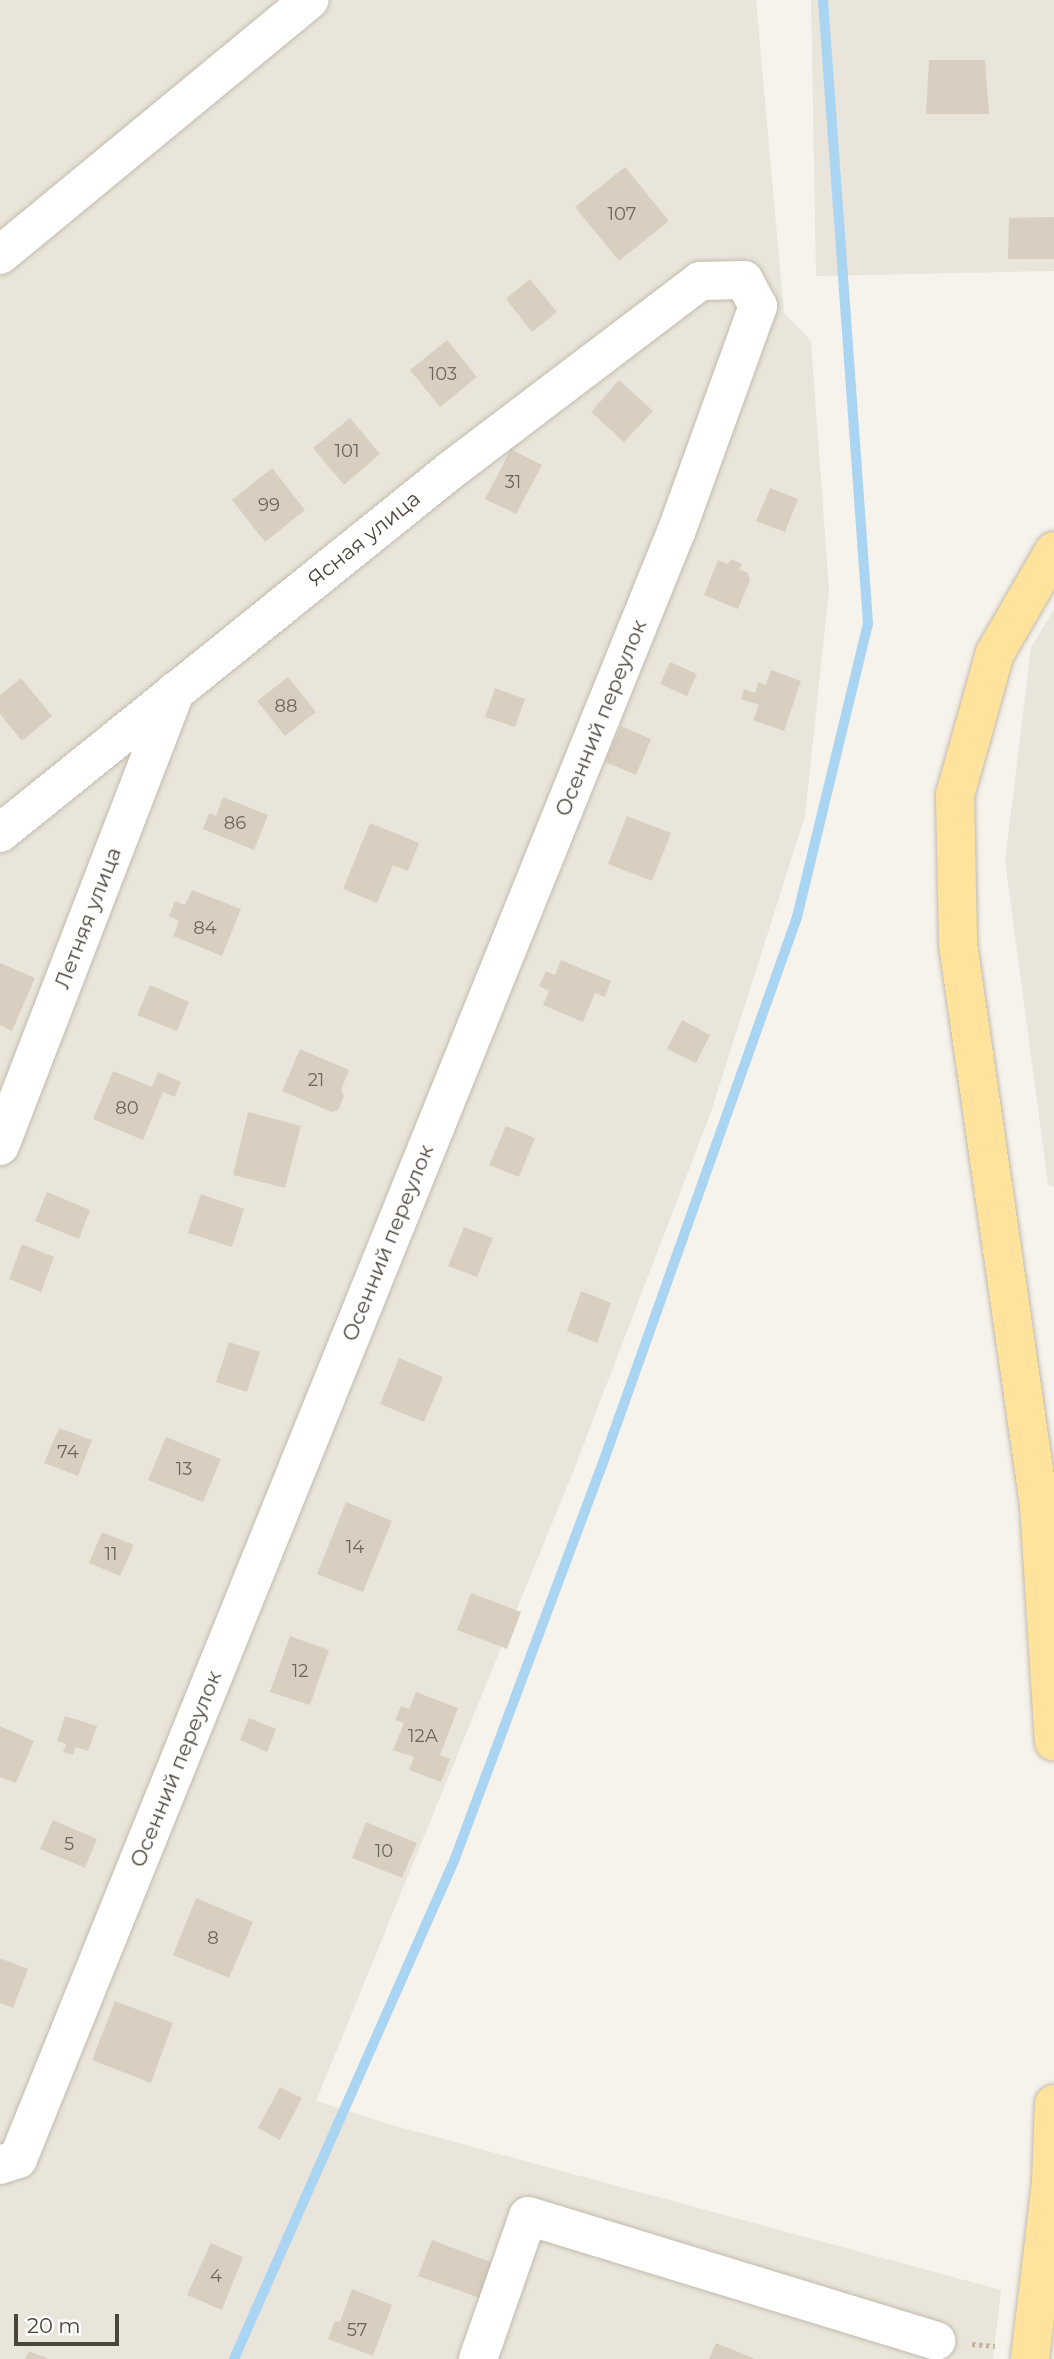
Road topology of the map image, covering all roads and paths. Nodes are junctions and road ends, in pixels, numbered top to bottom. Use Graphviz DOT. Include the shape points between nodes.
graph roads {
  1 [pos="309,0"];
  2 [pos="0,255"];
  3 [pos="751,293"];
  4 [pos="1054,551"];
  5 [pos="177,689"];
  6 [pos="0,833"];
  7 [pos="0,1146"];
  8 [pos="1054,1742"];
  9 [pos="1054,2104"];
  10 [pos="0,2165"];
  11 [pos="936,2341"];
  12 [pos="1031,2354"];
  13 [pos="478,2359"];
  1 -- 2 [label="street"];
  3 -- 5 [label="street, Ясная улица" via="700,281 451,470"];
  3 -- 10 [label="street, Осенний переулок" via="671,545 18,2159"];
  4 -- 8 [label="main road" via="995,653 955,796 958,944 1039,1505"];
  5 -- 6 [label="street, Ясная улица"];
  5 -- 7 [label="street, Летняя улица"];
  9 -- 12 [label="main road" via="1051,2182"];
  11 -- 12 [label="path"];
  11 -- 13 [label="street" via="528,2216"];
}
